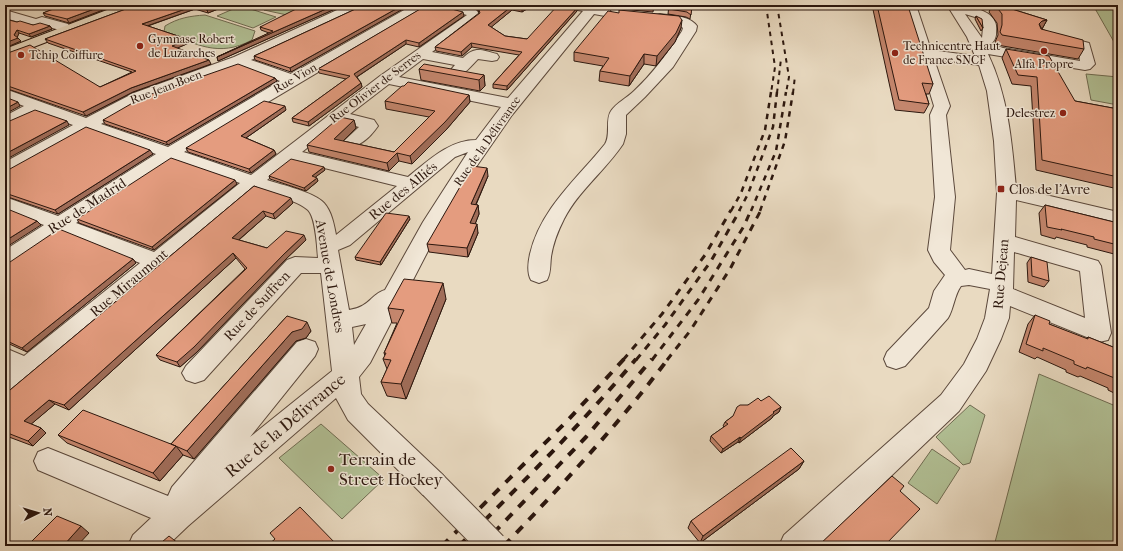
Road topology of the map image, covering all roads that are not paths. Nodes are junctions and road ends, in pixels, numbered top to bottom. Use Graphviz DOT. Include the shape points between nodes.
graph roads {
  1 [pos="120,5"];
  2 [pos="125,5"];
  3 [pos="131,5"];
  4 [pos="358,5"];
  5 [pos="422,5"];
  6 [pos="445,5"];
  7 [pos="571,5"];
  8 [pos="907,5"];
  9 [pos="592,7"];
  10 [pos="954,7"];
  11 [pos="615,13"];
  12 [pos="656,13"];
  13 [pos="5,14"];
  14 [pos="63,27"];
  15 [pos="1042,35"];
  16 [pos="980,51"];
  17 [pos="5,52"];
  18 [pos="420,54"];
  19 [pos="926,54"];
  20 [pos="492,57"];
  21 [pos="239,60"];
  22 [pos="466,63"];
  23 [pos="454,74"];
  24 [pos="385,79"];
  25 [pos="292,80"];
  26 [pos="5,94"];
  27 [pos="512,104"];
  28 [pos="37,106"];
  29 [pos="336,116"];
  30 [pos="5,122"];
  31 [pos="86,124"];
  32 [pos="352,142"];
  33 [pos="482,145"];
  34 [pos="170,153"];
  35 [pos="289,154"];
  36 [pos="5,169"];
  37 [pos="253,182"];
  38 [pos="413,184"];
  39 [pos="1006,192"];
  40 [pos="5,203"];
  41 [pos="1118,218"];
  42 [pos="60,224"];
  43 [pos="1005,241"];
  44 [pos="329,256"];
  45 [pos="5,260"];
  46 [pos="156,261"];
  47 [pos="539,275"];
  48 [pos="959,278"];
  49 [pos="400,283"];
  50 [pos="1002,288"];
  51 [pos="339,320"];
  52 [pos="306,349"];
  53 [pos="896,359"];
  54 [pos="16,363"];
  55 [pos="194,372"];
  56 [pos="345,375"];
  57 [pos="5,386"];
  58 [pos="48,461"];
  59 [pos="174,514"];
  60 [pos="144,546"];
  61 [pos="493,546"];
  62 [pos="795,546"];
  1 -- 14 [label="main road"];
  2 -- 17 [label="street"];
  3 -- 17 [label="main road"];
  4 -- 21 [label="street, Rue Jean Boen"];
  5 -- 25 [label="street, Rue Vion"];
  6 -- 18 [label="street, Rue Olivier de Serres" via="471,11 474,13 473,16"];
  7 -- 9 [label="street"];
  8 -- 19 [label="street" via="911,8"];
  9 -- 11 [label="street"];
  9 -- 27 [label="street, Rue de la Délivrance"];
  10 -- 16 [label="street, Rue Dejean"];
  12 -- 47 [label="street" via="685,23 690,26 689,31 668,64 618,113 618,130 614,144 573,190 546,234 539,261"];
  13 -- 14 [label="street" via="36,23 42,21"];
  14 -- 17 [label="main road"];
  15 -- 16 [label="street" via="1084,46 1088,64 1074,65"];
  16 -- 19 [label="street"];
  16 -- 39 [label="street, Rue Dejean" via="995,91 1003,141"];
  18 -- 22 [label="street"];
  18 -- 24 [label="street, Rue Olivier de Serres"];
  19 -- 48 [label="street" via="942,106 938,115 945,197 940,250 942,257"];
  20 -- 22 [label="street" via="476,54"];
  21 -- 25 [label="street"];
  21 -- 31 [label="street, Rue Jean Boen" via="139,96"];
  22 -- 23 [label="street"];
  24 -- 27 [label="street"];
  24 -- 29 [label="street, Rue Olivier de Serres"];
  25 -- 34 [label="street, Rue Vion"];
  26 -- 28 [label="street, Avenue de Londres"];
  27 -- 33 [label="street, Rue de la Délivrance"];
  28 -- 30 [label="street"];
  28 -- 31 [label="street, Avenue de Londres"];
  29 -- 32 [label="street" via="370,126"];
  29 -- 35 [label="street, Rue Olivier de Serres"];
  31 -- 34 [label="street, Avenue de Londres"];
  31 -- 36 [label="street, Rue Jean Boen"];
  33 -- 38 [label="street, Rue des Alliés" via="469,145 449,153"];
  33 -- 49 [label="street, Rue de la Délivrance" via="451,192"];
  34 -- 37 [label="street, Avenue de Londres"];
  34 -- 42 [label="street, Rue de Madrid"];
  35 -- 37 [label="street, Rue Olivier de Serres"];
  35 -- 38 [label="street"];
  37 -- 44 [label="street, Avenue de Londres" via="306,200 317,207 323,220"];
  37 -- 46 [label="street, Rue Miraumont"];
  38 -- 44 [label="street, Rue des Alliés" via="343,240"];
  39 -- 41 [label="street"];
  39 -- 43 [label="street, Rue Dejean"];
  40 -- 42 [label="street"];
  42 -- 45 [label="street, Rue de Madrid"];
  42 -- 46 [label="street"];
  43 -- 50 [label="street, Rue Dejean"];
  43 -- 50 [label="street" via="1090,266 1100,333"];
  44 -- 51 [label="street, Avenue de Londres"];
  44 -- 55 [label="street, Rue de Suffren" via="295,265"];
  46 -- 54 [label="street, Rue Miraumont"];
  48 -- 50 [label="street" via="969,278"];
  48 -- 53 [label="street" via="954,279 945,291 940,312"];
  49 -- 51 [label="street, Rue de la Délivrance" via="377,309 364,316"];
  49 -- 56 [label="street, Rue de la Délivrance" via="361,356"];
  50 -- 62 [label="street, Rue Dejean" via="997,318 990,339 973,371 950,403"];
  51 -- 56 [label="street, Avenue de Londres"];
  52 -- 59 [label="street"];
  54 -- 57 [label="street, Rue Miraumont"];
  56 -- 59 [label="street, Rue de la Délivrance"];
  56 -- 61 [label="street, Avenue de Londres, bridge" via="348,396 358,412"];
  58 -- 59 [label="street"];
  59 -- 60 [label="street, Rue de la Délivrance"];
}
